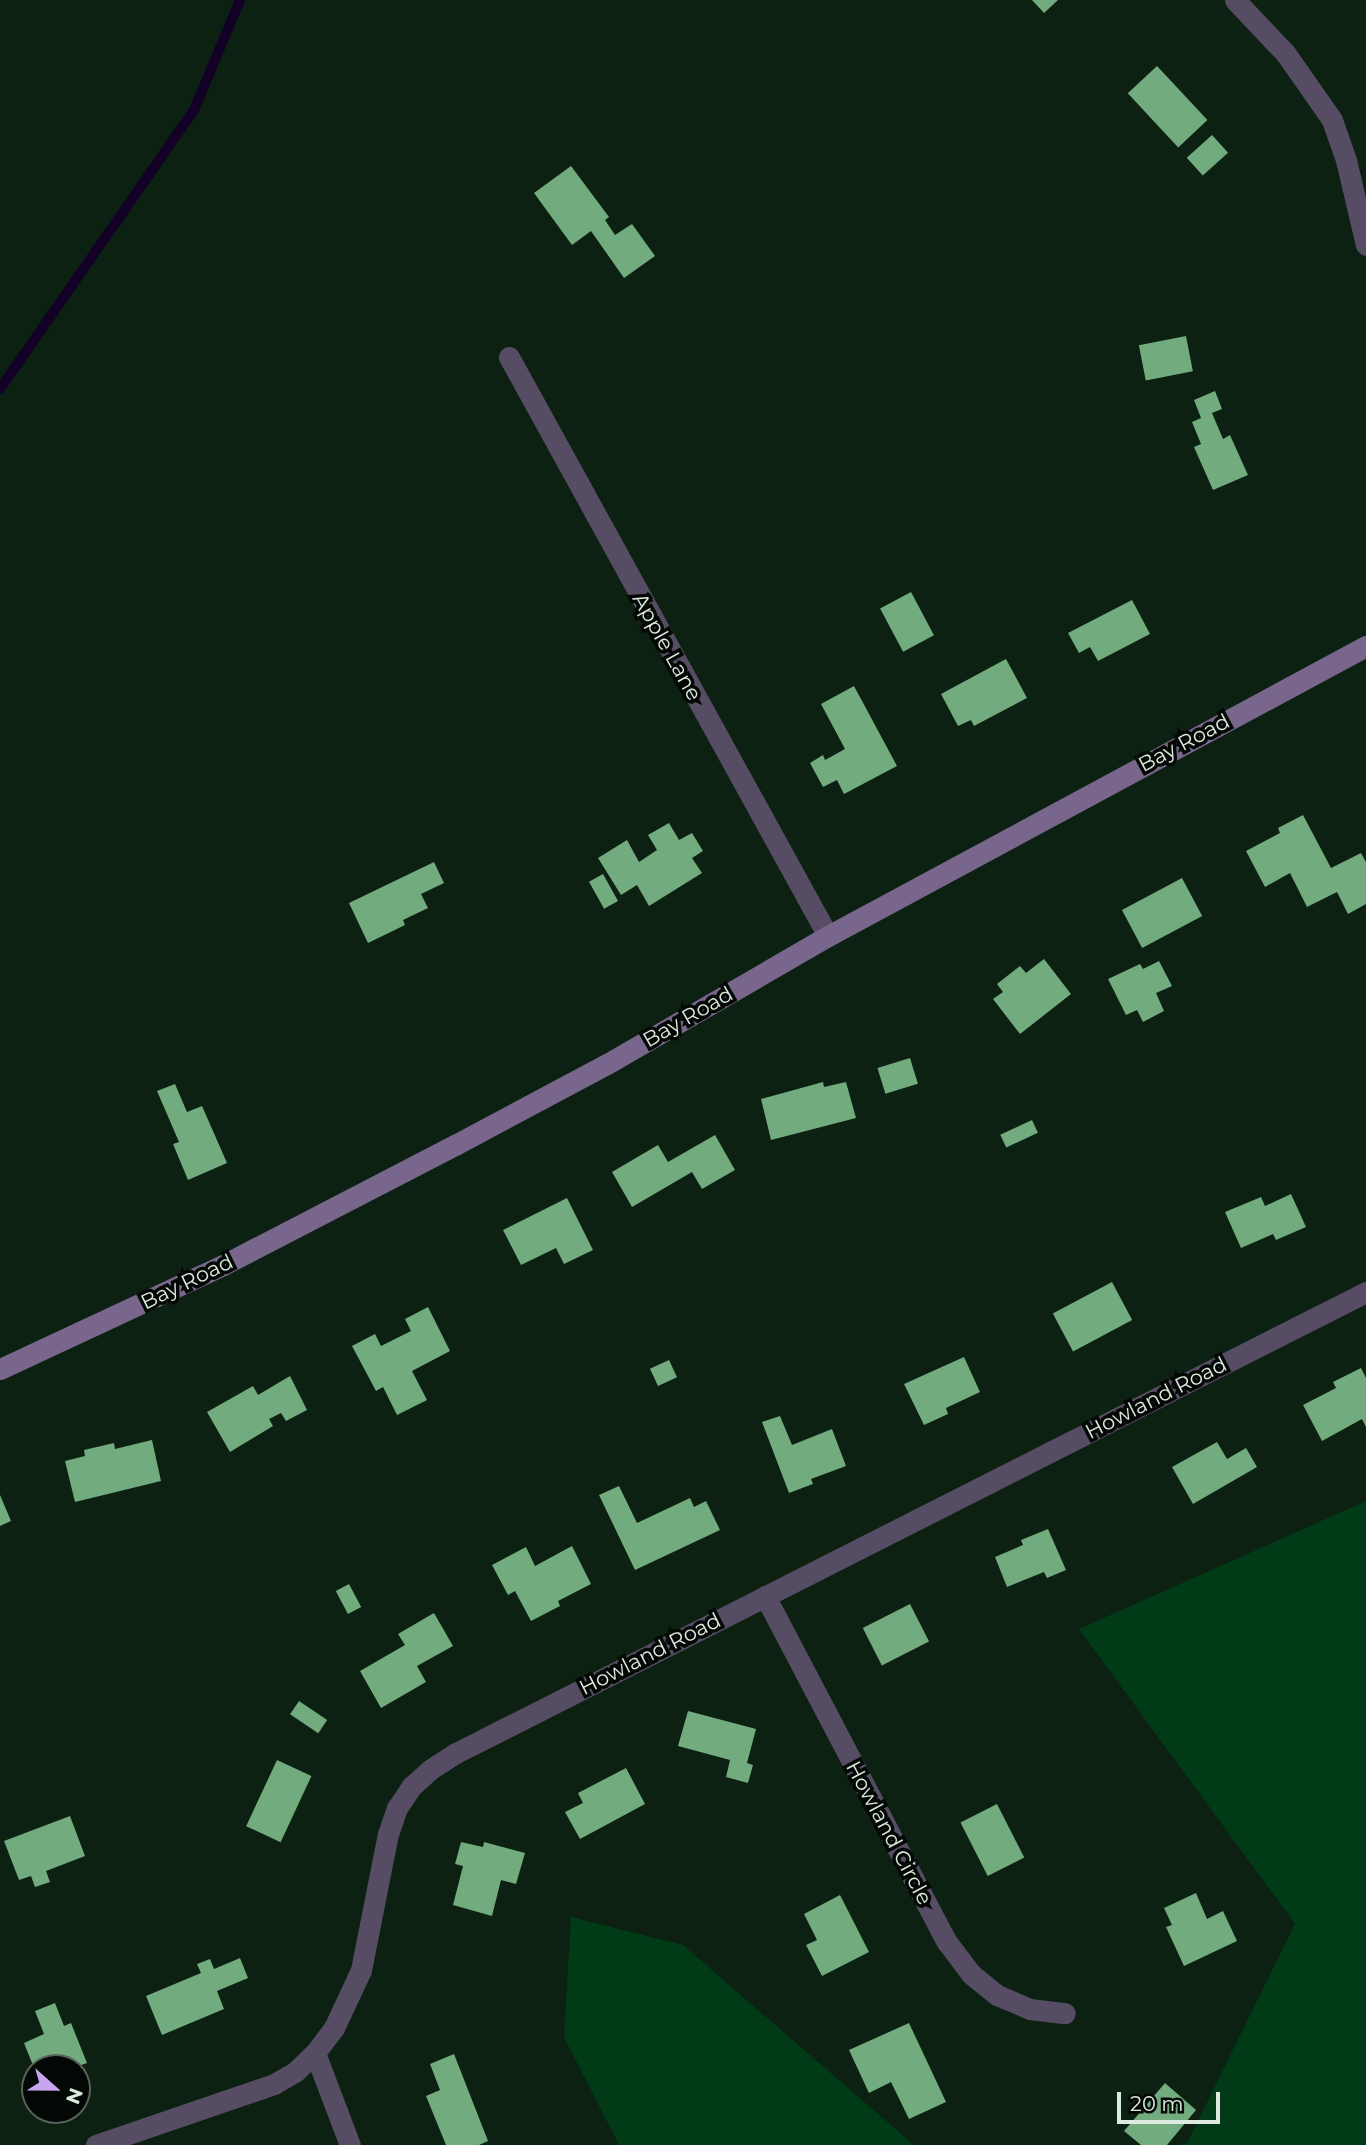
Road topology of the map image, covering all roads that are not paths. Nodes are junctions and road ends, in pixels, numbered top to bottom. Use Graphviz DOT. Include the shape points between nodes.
graph roads {
  1 [pos="1235,0"];
  2 [pos="1366,244"];
  3 [pos="509,357"];
  4 [pos="1366,646"];
  5 [pos="828,936"];
  6 [pos="1366,1292"];
  7 [pos="0,1369"];
  8 [pos="765,1596"];
  9 [pos="1065,2013"];
  10 [pos="315,2053"];
  11 [pos="96,2145"];
  12 [pos="350,2145"];
  1 -- 2 [label="street" via="1286,54 1332,120"];
  3 -- 5 [label="street, Apple Lane"];
  4 -- 5 [label="main road, Bay Road"];
  5 -- 7 [label="main road, Bay Road" via="607,1064 353,1199"];
  6 -- 8 [label="street, Howland Road"];
  8 -- 9 [label="street, Howland Circle" via="947,1942 971,1974 997,1995 1030,2009"];
  8 -- 10 [label="street, Howland Road" via="456,1753 412,1786 397,1808 388,1834 361,1969 334,2028"];
  10 -- 11 [label="street, Howland Road" via="274,2084"];
  10 -- 12 [label="street"];
}
